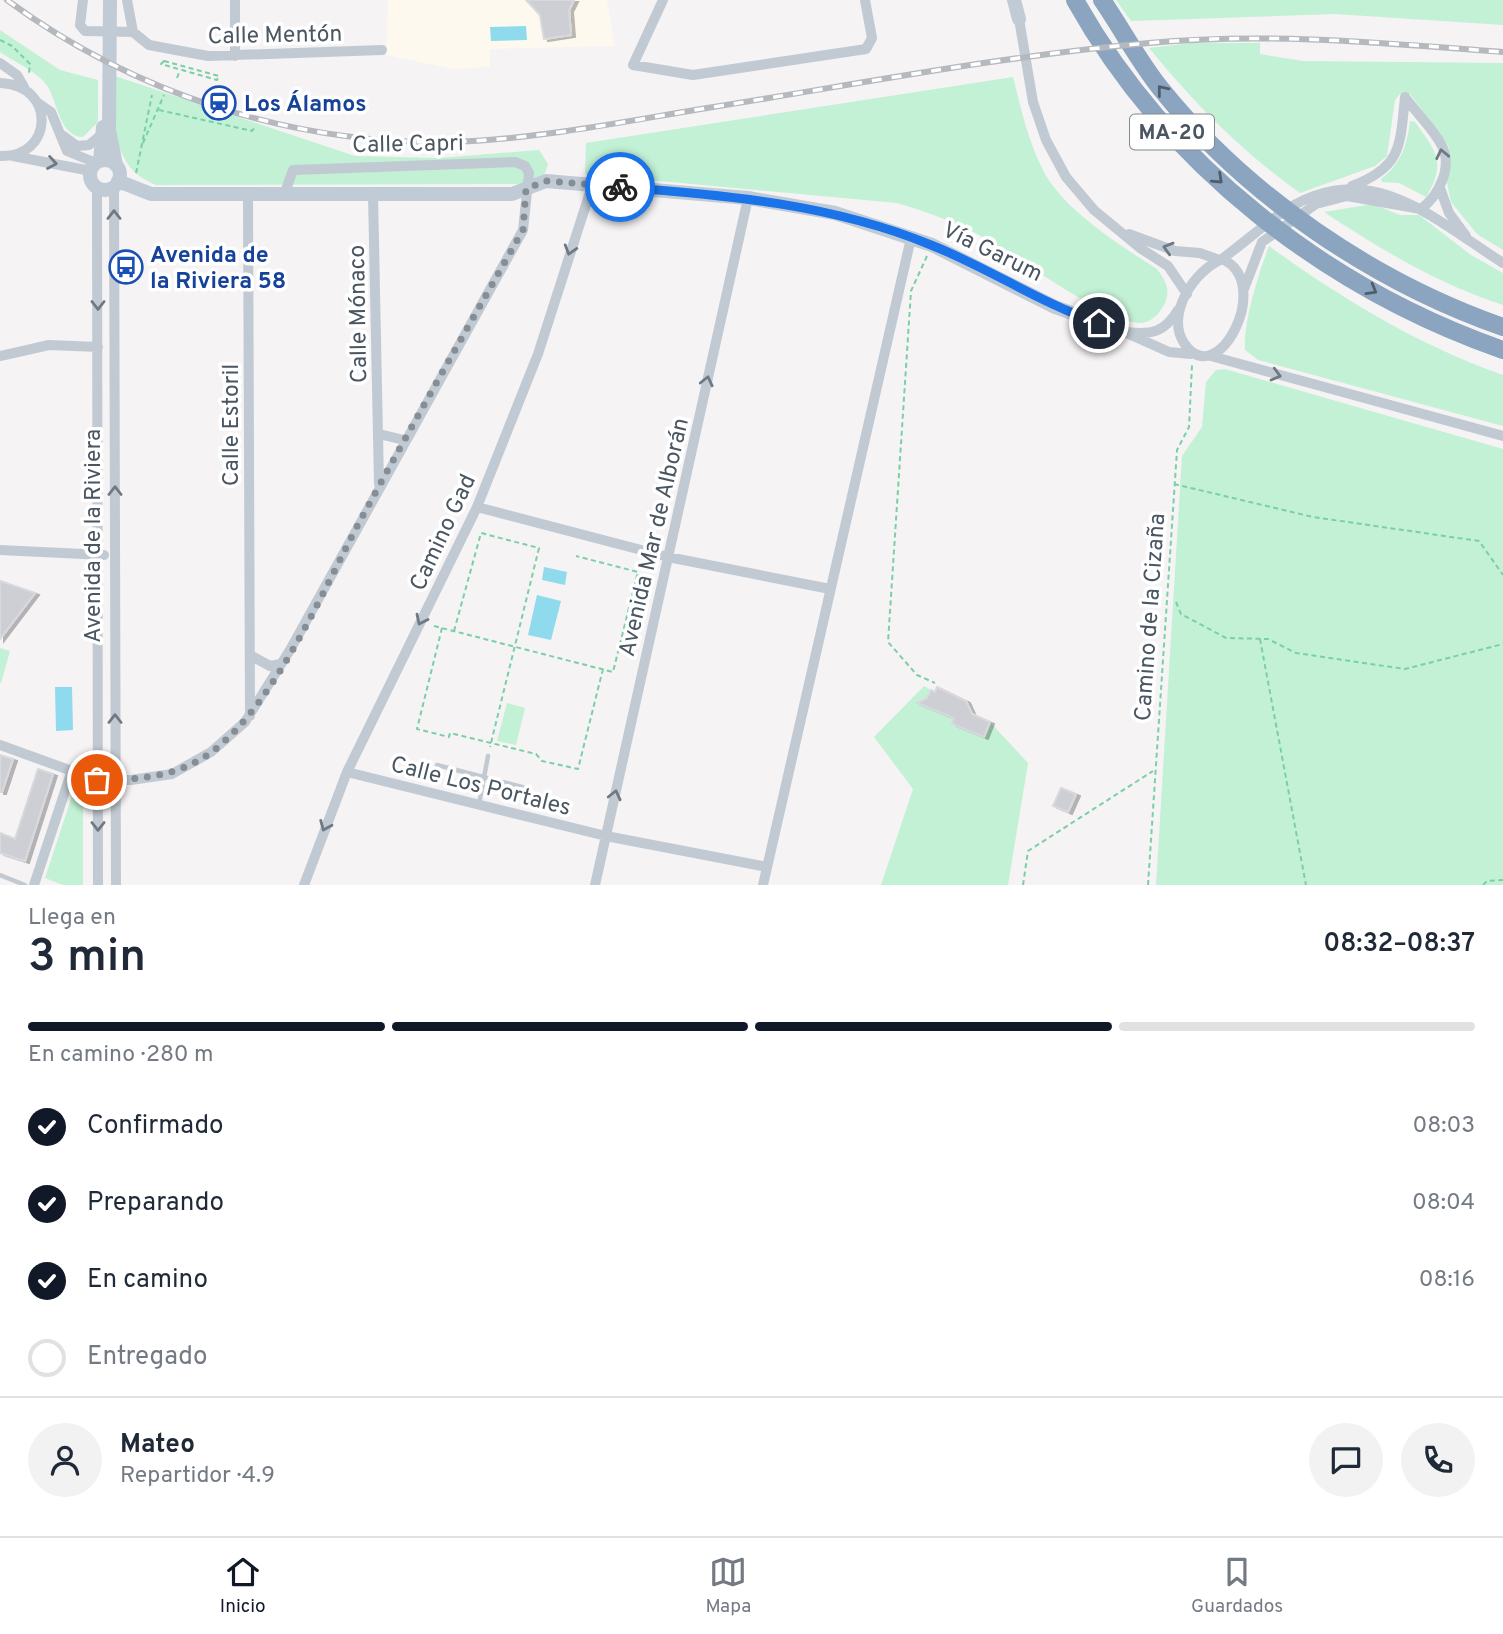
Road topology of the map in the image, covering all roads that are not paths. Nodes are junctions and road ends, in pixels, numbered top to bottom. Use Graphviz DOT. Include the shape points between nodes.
graph roads {
  1 [pos="83,0"];
  2 [pos="104,0"];
  3 [pos="110,0"];
  4 [pos="127,0"];
  5 [pos="235,0"];
  6 [pos="663,0"];
  7 [pos="865,0"];
  8 [pos="1014,0"];
  9 [pos="1075,0"];
  10 [pos="1102,0"];
  11 [pos="1018,19"];
  12 [pos="133,32"];
  13 [pos="382,50"];
  14 [pos="235,56"];
  15 [pos="0,63"];
  16 [pos="0,83"];
  17 [pos="25,88"];
  18 [pos="38,103"];
  19 [pos="59,131"];
  20 [pos="102,134"];
  21 [pos="3,156"];
  22 [pos="96,165"];
  23 [pos="116,165"];
  24 [pos="116,184"];
  25 [pos="592,186"];
  26 [pos="97,187"];
  27 [pos="1348,187"];
  28 [pos="1440,188"];
  29 [pos="526,189"];
  30 [pos="373,194"];
  31 [pos="248,195"];
  32 [pos="284,195"];
  33 [pos="748,198"];
  34 [pos="1421,209"];
  35 [pos="1119,229"];
  36 [pos="911,238"];
  37 [pos="1473,244"];
  38 [pos="1220,259"];
  39 [pos="1503,263"];
  40 [pos="1412,287"];
  41 [pos="1244,289"];
  42 [pos="1186,294"];
  43 [pos="1180,306"];
  44 [pos="1503,316"];
  45 [pos="1432,321"];
  46 [pos="1503,327"];
  47 [pos="1122,331"];
  48 [pos="98,347"];
  49 [pos="1503,350"];
  50 [pos="1192,354"];
  51 [pos="0,356"];
  52 [pos="1211,356"];
  53 [pos="1503,363"];
  54 [pos="379,434"];
  55 [pos="1503,436"];
  56 [pos="404,440"];
  57 [pos="379,487"];
  58 [pos="477,507"];
  59 [pos="0,550"];
  60 [pos="99,555"];
  61 [pos="115,556"];
  62 [pos="668,557"];
  63 [pos="830,589"];
  64 [pos="250,655"];
  65 [pos="282,664"];
  66 [pos="250,717"];
  67 [pos="0,746"];
  68 [pos="488,756"];
  69 [pos="437,765"];
  70 [pos="347,772"];
  71 [pos="71,773"];
  72 [pos="484,777"];
  73 [pos="97,780"];
  74 [pos="115,780"];
  75 [pos="530,789"];
  76 [pos="479,805"];
  77 [pos="606,836"];
  78 [pos="767,867"];
  79 [pos="0,875"];
  80 [pos="25,885"];
  81 [pos="34,885"];
  82 [pos="97,885"];
  83 [pos="116,885"];
  84 [pos="304,885"];
  85 [pos="595,885"];
  86 [pos="763,885"];
  1 -- 12 [label="street" via="80,24 85,31"];
  2 -- 20 [label="street"];
  3 -- 23 [label="street" via="109,129"];
  4 -- 12 [label="street"];
  5 -- 14 [label="street"];
  6 -- 7 [label="street" via="633,65 693,75 866,49 872,38"];
  8 -- 11 [label="street"];
  9 -- 45 [label="highway, MA-20, one-way" via="1108,55 1189,151 1243,202 1314,256"];
  40 -- 10 [label="highway, MA-20, one-way" via="1328,239 1262,190 1210,142 1160,89"];
  11 -- 35 [label="street" via="1029,86 1046,140 1066,177"];
  12 -- 14 [label="street, Calle Mentón" via="149,45"];
  13 -- 14 [label="street, Calle Mentón"];
  15 -- 17 [label="street" via="17,75"];
  16 -- 17 [label="street"];
  17 -- 18 [label="street"];
  18 -- 19 [label="street" via="51,112"];
  18 -- 21 [label="street" via="42,127 37,139 28,149"];
  19 -- 20 [label="street" via="77,146 89,145"];
  19 -- 22 [label="street" via="67,151"];
  20 -- 22 [label="street"];
  21 -- 22 [label="street, one-way"];
  22 -- 23 [label="street" via="109,160"];
  22 -- 26 [label="street" via="91,180"];
  23 -- 24 [label="street" via="120,173"];
  24 -- 26 [label="street" via="106,190"];
  24 -- 31 [label="street" via="151,194"];
  61 -- 24 [label="street, Avenida de la Riviera, one-way"];
  25 -- 29 [label="street" via="546,181"];
  25 -- 33 [label="street, Vía Garum"];
  25 -- 58 [label="street, Camino Gad, one-way" via="538,354"];
  26 -- 48 [label="street, Avenida de la Riviera, one-way"];
  28 -- 27 [label="street, one-way" via="1443,147 1405,97 1394,161 1375,177"];
  27 -- 34 [label="street" via="1391,194"];
  27 -- 38 [label="street" via="1278,215"];
  28 -- 34 [label="street"];
  28 -- 37 [label="street" via="1448,213"];
  29 -- 30 [label="street" via="512,194"];
  29 -- 32 [label="street, Calle Capri" via="529,173 515,162 293,170"];
  29 -- 56 [label="street" via="523,230"];
  30 -- 32 [label="street"];
  30 -- 54 [label="street, Calle Mónaco"];
  31 -- 32 [label="street"];
  31 -- 64 [label="street, Calle Estoril"];
  33 -- 36 [label="street, Vía Garum" via="835,213"];
  62 -- 33 [label="street, Avenida Mar de Alborán, one-way"];
  34 -- 37 [label="street"];
  34 -- 41 [label="street" via="1347,195 1316,204 1262,242"];
  38 -- 35 [label="street, one-way" via="1175,251"];
  35 -- 42 [label="street" via="1168,265"];
  36 -- 47 [label="street, Vía Garum" via="1055,307"];
  36 -- 63 [label="street"];
  37 -- 39 [label="street"];
  38 -- 41 [label="street" via="1230,262"];
  38 -- 42 [label="street" via="1200,273"];
  40 -- 44 [label="highway" via="1444,292"];
  40 -- 46 [label="highway, MA-20"];
  41 -- 52 [label="street" via="1233,335"];
  42 -- 43 [label="street"];
  43 -- 47 [label="street, Vía Garum" via="1170,323 1155,333"];
  43 -- 50 [label="street" via="1181,338"];
  45 -- 49 [label="highway, MA-20"];
  45 -- 53 [label="highway" via="1456,342"];
  47 -- 50 [label="street, Vía Garum" via="1169,352"];
  48 -- 51 [label="street" via="49,345"];
  48 -- 60 [label="street, Avenida de la Riviera"];
  50 -- 52 [label="street"];
  52 -- 55 [label="street, one-way"];
  54 -- 56 [label="street"];
  54 -- 57 [label="street, Calle Mónaco"];
  56 -- 57 [label="street"];
  57 -- 65 [label="street"];
  58 -- 62 [label="street"];
  58 -- 70 [label="street, Camino Gad, one-way"];
  59 -- 60 [label="street"];
  60 -- 61 [label="street"];
  60 -- 73 [label="street, Avenida de la Riviera"];
  74 -- 61 [label="street, Avenida de la Riviera, one-way"];
  62 -- 63 [label="street"];
  77 -- 62 [label="street, Avenida Mar de Alborán, one-way"];
  63 -- 78 [label="street"];
  64 -- 65 [label="street" via="261,663"];
  64 -- 66 [label="street, Calle Estoril"];
  65 -- 66 [label="street"];
  66 -- 74 [label="street" via="211,752 172,774"];
  67 -- 71 [label="street"];
  68 -- 72 [label="lane"];
  69 -- 72 [label="lane"];
  70 -- 76 [label="street, Calle Los Portales"];
  70 -- 84 [label="street, Camino Gad, one-way"];
  71 -- 73 [label="street"];
  71 -- 81 [label="street"];
  72 -- 75 [label="lane"];
  72 -- 76 [label="lane"];
  73 -- 74 [label="street"];
  73 -- 82 [label="street, Avenida de la Riviera, one-way"];
  74 -- 83 [label="street, Avenida de la Riviera"];
  76 -- 77 [label="street, Calle Los Portales"];
  77 -- 78 [label="street, Calle Los Portales"];
  77 -- 85 [label="street, Avenida Mar de Alborán"];
  78 -- 86 [label="street"];
  79 -- 80 [label="lane"];
}
